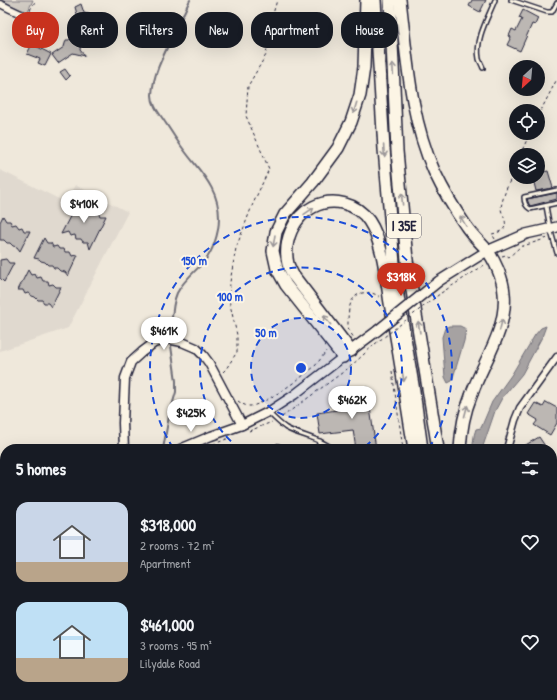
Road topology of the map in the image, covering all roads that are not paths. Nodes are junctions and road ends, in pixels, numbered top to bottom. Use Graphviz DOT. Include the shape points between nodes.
graph roads {
  1 [pos="366,0"];
  2 [pos="376,0"];
  3 [pos="390,0"];
  4 [pos="400,0"];
  5 [pos="495,0"];
  6 [pos="511,0"];
  7 [pos="557,3"];
  8 [pos="0,4"];
  9 [pos="17,12"];
  10 [pos="484,68"];
  11 [pos="557,190"];
  12 [pos="557,203"];
  13 [pos="546,206"];
  14 [pos="553,231"];
  15 [pos="556,242"];
  16 [pos="487,251"];
  17 [pos="557,253"];
  18 [pos="351,351"];
  19 [pos="557,357"];
  20 [pos="268,412"];
  21 [pos="242,425"];
  22 [pos="320,441"];
  23 [pos="124,444"];
  24 [pos="198,444"];
  25 [pos="319,444"];
  26 [pos="327,444"];
  27 [pos="413,444"];
  28 [pos="421,444"];
  29 [pos="437,444"];
  30 [pos="461,444"];
  31 [pos="508,444"];
  1 -- 18 [label="highway, one-way" via="364,67 360,95 351,122 338,148 286,214 276,232 273,250 277,269 286,285"];
  2 -- 28 [label="highway, I 35E, one-way" via="384,149 394,263"];
  29 -- 3 [label="highway, I 35E, one-way" via="408,260 397,151"];
  16 -- 4 [label="highway, one-way" via="467,228 444,191 426,151 413,102"];
  5 -- 10 [label="lane" via="481,36 479,60"];
  6 -- 7 [label="lane" via="547,12 552,12"];
  8 -- 9 [label="street"];
  11 -- 13 [label="lane" via="524,197 526,207 530,209"];
  12 -- 13 [label="lane"];
  13 -- 14 [label="lane"];
  14 -- 15 [label="lane"];
  14 -- 16 [label="main road" via="526,234"];
  15 -- 17 [label="lane"];
  16 -- 18 [label="main road, bridge" via="439,280"];
  30 -- 16 [label="highway, one-way" via="467,407 499,331 504,308 501,280 495,262"];
  18 -- 20 [label="street"];
  18 -- 27 [label="highway, one-way" via="293,275 288,264 286,251 291,231 304,213 324,204 344,203 359,210 370,222 378,239"];
  19 -- 31 [label="street" via="520,408"];
  20 -- 21 [label="street"];
  20 -- 22 [label="lane" via="288,428"];
  21 -- 23 [label="street" via="203,355 196,348 168,339 154,343 131,362 125,378"];
  21 -- 24 [label="street"];
  22 -- 25 [label="lane"];
  22 -- 26 [label="lane"];
}
